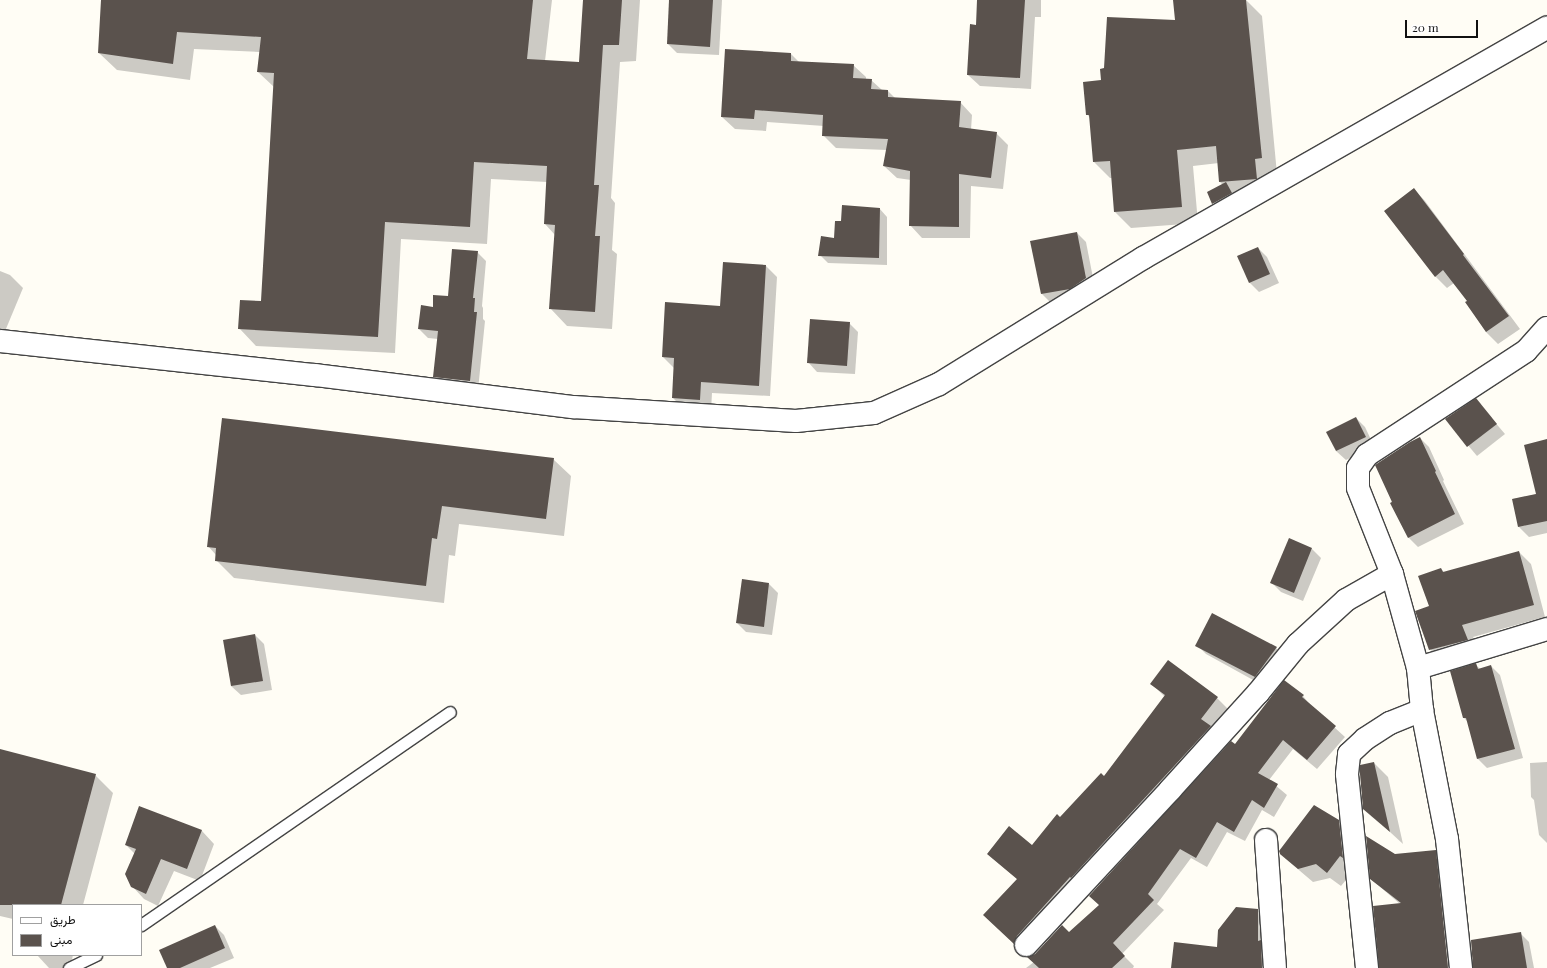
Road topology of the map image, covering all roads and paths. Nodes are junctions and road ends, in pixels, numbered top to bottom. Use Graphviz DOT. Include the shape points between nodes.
graph roads {
  1 [pos="1547,28"];
  2 [pos="1547,328"];
  3 [pos="0,341"];
  4 [pos="1392,574"];
  5 [pos="1547,629"];
  6 [pos="1418,668"];
  7 [pos="1422,710"];
  8 [pos="450,712"];
  9 [pos="1266,840"];
  10 [pos="142,924"];
  11 [pos="1026,945"];
  12 [pos="94,956"];
  13 [pos="69,968"];
  14 [pos="1275,968"];
  15 [pos="1367,968"];
  16 [pos="1462,968"];
  1 -- 3 [label="street" via="1143,258 940,384 874,413 796,420 573,407 315,375"];
  2 -- 4 [label="street" via="1526,351 1367,455 1358,468 1358,488"];
  4 -- 6 [label="street"];
  4 -- 11 [label="street" via="1346,600 1298,644 1258,693 1175,785"];
  5 -- 6 [label="street"];
  6 -- 7 [label="street"];
  7 -- 15 [label="street" via="1390,723 1365,739 1349,754 1347,774"];
  7 -- 16 [label="street" via="1447,839"];
  8 -- 10 [label="lane"];
  9 -- 14 [label="street"];
  12 -- 13 [label="lane"];
}
